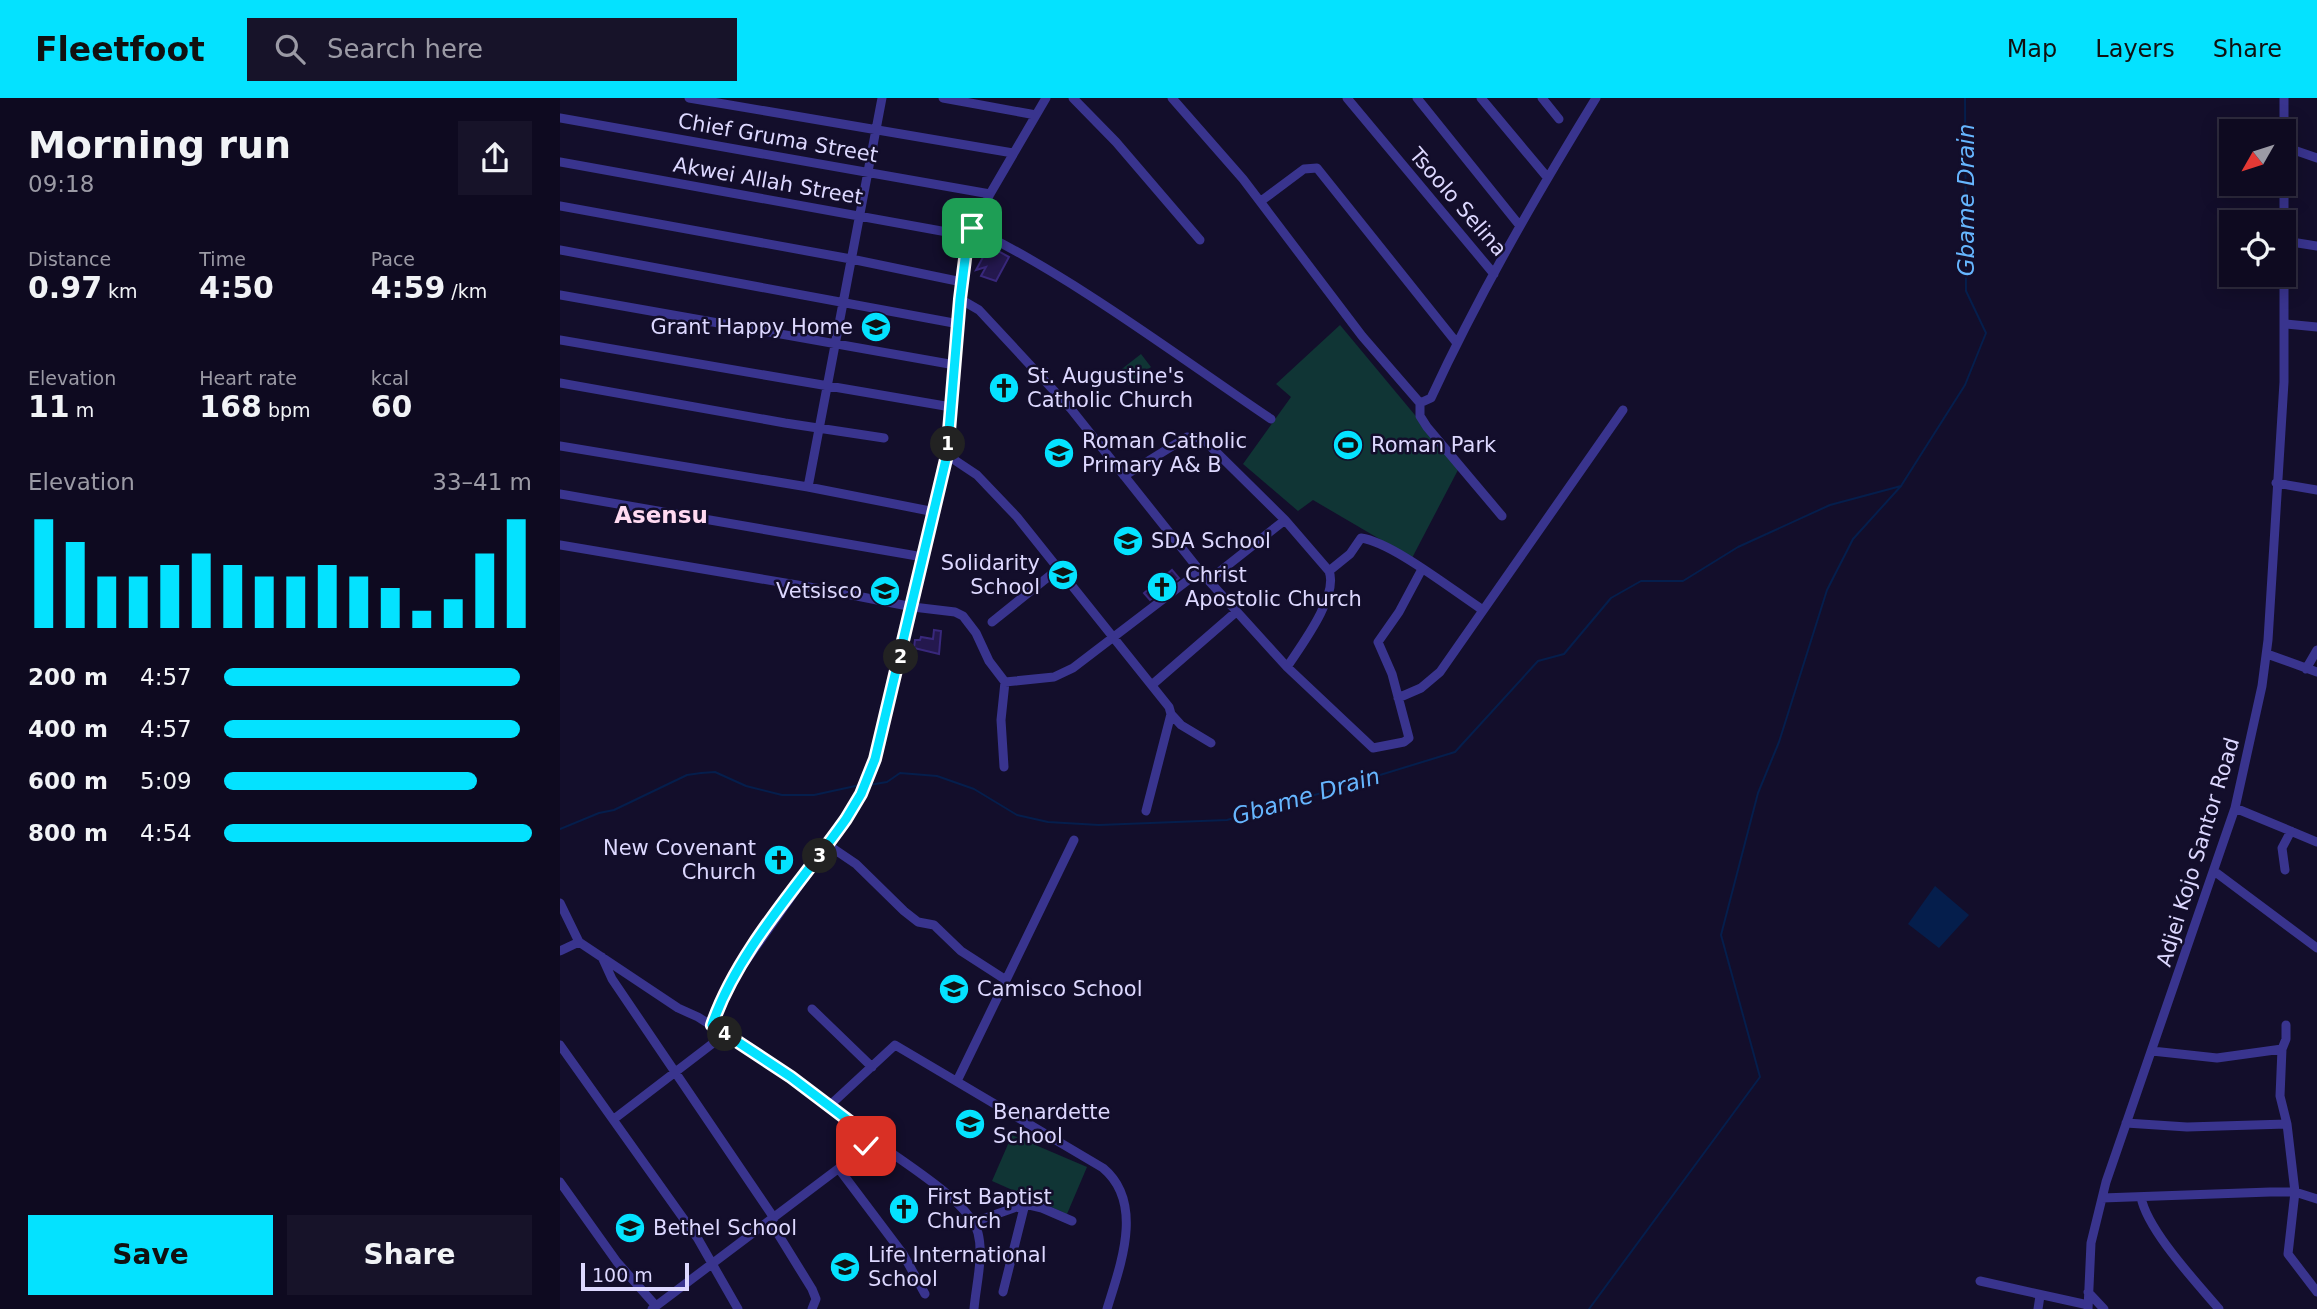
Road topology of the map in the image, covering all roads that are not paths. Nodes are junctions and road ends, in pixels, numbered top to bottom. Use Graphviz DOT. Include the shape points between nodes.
graph roads {
  1 [pos="689,98"];
  2 [pos="882,98"];
  3 [pos="943,98"];
  4 [pos="1046,98"];
  5 [pos="1073,98"];
  6 [pos="1172,98"];
  7 [pos="1347,98"];
  8 [pos="1417,98"];
  9 [pos="1481,98"];
  10 [pos="1542,98"];
  11 [pos="1596,98"];
  12 [pos="2284,98"];
  13 [pos="1036,115"];
  14 [pos="560,118"];
  15 [pos="1559,119"];
  16 [pos="2284,119"];
  17 [pos="877,129"];
  18 [pos="2296,151"];
  19 [pos="1013,153"];
  20 [pos="2317,158"];
  21 [pos="560,162"];
  22 [pos="870,172"];
  23 [pos="1548,177"];
  24 [pos="990,194"];
  25 [pos="1261,201"];
  26 [pos="560,206"];
  27 [pos="862,215"];
  28 [pos="1520,226"];
  29 [pos="971,232"];
  30 [pos="1200,240"];
  31 [pos="2296,243"];
  32 [pos="2317,246"];
  33 [pos="560,250"];
  34 [pos="851,259"];
  35 [pos="1494,274"];
  36 [pos="962,282"];
  37 [pos="2285,287"];
  38 [pos="560,295"];
  39 [pos="960,299"];
  40 [pos="844,302"];
  41 [pos="958,324"];
  42 [pos="2285,324"];
  43 [pos="2317,327"];
  44 [pos="560,340"];
  45 [pos="1456,342"];
  46 [pos="834,344"];
  47 [pos="956,365"];
  48 [pos="560,383"];
  49 [pos="827,385"];
  50 [pos="1420,403"];
  51 [pos="951,407"];
  52 [pos="1623,410"];
  53 [pos="1271,419"];
  54 [pos="819,428"];
  55 [pos="884,438"];
  56 [pos="560,446"];
  57 [pos="947,455"];
  58 [pos="1124,477"];
  59 [pos="2276,483"];
  60 [pos="808,487"];
  61 [pos="2317,490"];
  62 [pos="560,494"];
  63 [pos="935,512"];
  64 [pos="1502,516"];
  65 [pos="1285,520"];
  66 [pos="560,545"];
  67 [pos="923,557"];
  68 [pos="1058,569"];
  69 [pos="1422,569"];
  70 [pos="1200,571"];
  71 [pos="1329,571"];
  72 [pos="1209,580"];
  73 [pos="913,607"];
  74 [pos="1483,610"];
  75 [pos="1236,612"];
  76 [pos="992,622"];
  77 [pos="1115,639"];
  78 [pos="2317,650"];
  79 [pos="2267,654"];
  80 [pos="1287,667"];
  81 [pos="2306,669"];
  82 [pos="2317,672"];
  83 [pos="1005,682"];
  84 [pos="1153,684"];
  85 [pos="1398,698"];
  86 [pos="1171,714"];
  87 [pos="1210,743"];
  88 [pos="1004,767"];
  89 [pos="2235,808"];
  90 [pos="1146,811"];
  91 [pos="2291,831"];
  92 [pos="1074,840"];
  93 [pos="2317,842"];
  94 [pos="828,845"];
  95 [pos="2285,870"];
  96 [pos="2214,871"];
  97 [pos="560,903"];
  98 [pos="579,942"];
  99 [pos="2317,948"];
  100 [pos="560,951"];
  101 [pos="602,957"];
  102 [pos="1006,980"];
  103 [pos="811,1009"];
  104 [pos="712,1025"];
  105 [pos="2286,1025"];
  106 [pos="725,1034"];
  107 [pos="560,1045"];
  108 [pos="2282,1049"];
  109 [pos="2152,1051"];
  110 [pos="872,1067"];
  111 [pos="677,1072"];
  112 [pos="957,1081"];
  113 [pos="828,1107"];
  114 [pos="614,1119"];
  115 [pos="2126,1123"];
  116 [pos="2287,1124"];
  117 [pos="869,1140"];
  118 [pos="839,1169"];
  119 [pos="560,1182"];
  120 [pos="2295,1192"];
  121 [pos="2141,1197"];
  122 [pos="2102,1198"];
  123 [pos="2317,1199"];
  124 [pos="1025,1204"];
  125 [pos="772,1220"];
  126 [pos="1072,1221"];
  127 [pos="974,1222"];
  128 [pos="713,1265"];
  129 [pos="1980,1281"];
  130 [pos="2088,1292"];
  131 [pos="2317,1292"];
  132 [pos="1003,1293"];
  133 [pos="925,1294"];
  134 [pos="2040,1296"];
  135 [pos="2088,1307"];
  136 [pos="654,1308"];
  137 [pos="738,1309"];
  138 [pos="812,1309"];
  139 [pos="975,1309"];
  140 [pos="1107,1309"];
  141 [pos="2038,1309"];
  142 [pos="2104,1309"];
  143 [pos="2220,1309"];
  1 -- 17 [label="street"];
  2 -- 17 [label="street"];
  3 -- 13 [label="street"];
  4 -- 13 [label="street"];
  5 -- 30 [label="street"];
  6 -- 25 [label="street"];
  7 -- 35 [label="street, Tsoolo Selina"];
  8 -- 28 [label="street"];
  9 -- 23 [label="street"];
  10 -- 15 [label="street"];
  11 -- 23 [label="street, Tsoolo Selina"];
  12 -- 16 [label="street, Adjei Kojo Santor Road"];
  13 -- 19 [label="street"];
  14 -- 22 [label="street, Chief Gruma Street"];
  17 -- 19 [label="street"];
  17 -- 22 [label="street"];
  18 -- 20 [label="street"];
  19 -- 24 [label="street"];
  21 -- 27 [label="street, Akwei Allah Street"];
  22 -- 24 [label="street, Chief Gruma Street"];
  22 -- 27 [label="street"];
  23 -- 28 [label="street, Tsoolo Selina"];
  24 -- 29 [label="street"];
  25 -- 45 [label="street" via="1304,169 1317,168"];
  25 -- 50 [label="street" via="1362,336"];
  26 -- 34 [label="street"];
  27 -- 29 [label="street, Akwei Allah Street"];
  27 -- 34 [label="street"];
  28 -- 35 [label="street, Tsoolo Selina"];
  29 -- 36 [label="street"];
  29 -- 53 [label="street, Akwei Allah Street" via="1022,254 1091,296"];
  31 -- 32 [label="street"];
  33 -- 40 [label="street"];
  34 -- 36 [label="street"];
  34 -- 40 [label="street"];
  35 -- 45 [label="street"];
  36 -- 39 [label="street"];
  37 -- 42 [label="street, Adjei Kojo Santor Road"];
  38 -- 46 [label="street"];
  39 -- 41 [label="street"];
  39 -- 58 [label="street" via="979,310"];
  40 -- 41 [label="street"];
  40 -- 46 [label="street"];
  41 -- 47 [label="street"];
  42 -- 43 [label="street"];
  42 -- 59 [label="street, Adjei Kojo Santor Road"];
  44 -- 49 [label="street"];
  45 -- 50 [label="street" via="1431,398"];
  46 -- 47 [label="street"];
  46 -- 49 [label="street"];
  47 -- 51 [label="street"];
  48 -- 54 [label="street"];
  49 -- 51 [label="street"];
  49 -- 54 [label="street"];
  50 -- 64 [label="street" via="1420,416 1427,427"];
  51 -- 57 [label="street"];
  52 -- 74 [label="street"];
  54 -- 55 [label="street"];
  54 -- 60 [label="street"];
  56 -- 60 [label="street"];
  57 -- 63 [label="street"];
  57 -- 68 [label="street" via="977,475"];
  58 -- 65 [label="street" via="1196,436"];
  58 -- 70 [label="street"];
  59 -- 61 [label="street"];
  59 -- 79 [label="street, Adjei Kojo Santor Road"];
  60 -- 63 [label="street"];
  62 -- 67 [label="street"];
  63 -- 67 [label="street"];
  65 -- 71 [label="street"];
  65 -- 72 [label="street"];
  66 -- 73 [label="street"];
  67 -- 73 [label="street"];
  68 -- 76 [label="street"];
  68 -- 77 [label="street"];
  69 -- 71 [label="street" via="1361,538"];
  69 -- 74 [label="street"];
  69 -- 85 [label="street" via="1378,642"];
  70 -- 72 [label="street"];
  70 -- 77 [label="street"];
  71 -- 80 [label="street" via="1319,619"];
  72 -- 75 [label="street"];
  73 -- 83 [label="street" via="963,616"];
  73 -- 94 [label="street" via="873,767"];
  74 -- 85 [label="street" via="1431,681"];
  75 -- 80 [label="street"];
  75 -- 84 [label="street"];
  77 -- 83 [label="street" via="1054,677"];
  77 -- 84 [label="street"];
  78 -- 81 [label="street"];
  79 -- 81 [label="street"];
  79 -- 89 [label="street, Adjei Kojo Santor Road"];
  80 -- 85 [label="street" via="1373,748 1409,738"];
  81 -- 82 [label="street"];
  83 -- 88 [label="street" via="1001,720"];
  84 -- 86 [label="street"];
  86 -- 87 [label="street"];
  86 -- 90 [label="street"];
  89 -- 91 [label="street"];
  89 -- 96 [label="street, Adjei Kojo Santor Road"];
  91 -- 93 [label="street"];
  91 -- 95 [label="street" via="2282,848"];
  92 -- 102 [label="street"];
  94 -- 102 [label="street" via="856,864 918,922 934,925 961,951"];
  94 -- 104 [label="street" via="736,975"];
  96 -- 99 [label="street"];
  96 -- 109 [label="street, Adjei Kojo Santor Road"];
  97 -- 98 [label="street"];
  98 -- 100 [label="street"];
  98 -- 101 [label="street"];
  101 -- 104 [label="street"];
  101 -- 111 [label="street" via="612,979"];
  102 -- 112 [label="street"];
  103 -- 110 [label="street"];
  104 -- 106 [label="street"];
  105 -- 108 [label="street"];
  106 -- 111 [label="street"];
  106 -- 113 [label="street"];
  107 -- 114 [label="street"];
  108 -- 109 [label="street" via="2217,1058"];
  108 -- 116 [label="street" via="2280,1096"];
  109 -- 115 [label="street, Adjei Kojo Santor Road"];
  110 -- 112 [label="street" via="895,1045"];
  110 -- 113 [label="street"];
  111 -- 114 [label="street"];
  111 -- 125 [label="street"];
  112 -- 140 [label="street" via="1116,1180 1126,1225"];
  113 -- 117 [label="street"];
  114 -- 128 [label="street"];
  115 -- 116 [label="street" via="2187,1127"];
  115 -- 122 [label="street, Adjei Kojo Santor Road"];
  116 -- 120 [label="street"];
  117 -- 118 [label="street"];
  117 -- 127 [label="street" via="888,1147"];
  118 -- 125 [label="street"];
  118 -- 133 [label="street" via="903,1254"];
  119 -- 136 [label="street"];
  120 -- 121 [label="street"];
  120 -- 123 [label="street"];
  120 -- 131 [label="street" via="2288,1254"];
  121 -- 122 [label="street"];
  121 -- 143 [label="street" via="2155,1229"];
  122 -- 130 [label="street, Adjei Kojo Santor Road" via="2088,1261"];
  124 -- 126 [label="street"];
  124 -- 127 [label="street"];
  124 -- 132 [label="street"];
  125 -- 128 [label="street"];
  125 -- 138 [label="street" via="812,1289 816,1299"];
  127 -- 139 [label="street" via="980,1244"];
  128 -- 136 [label="street"];
  128 -- 137 [label="street"];
  129 -- 134 [label="street"];
  130 -- 135 [label="street, Adjei Kojo Santor Road"];
  130 -- 142 [label="street"];
  134 -- 135 [label="street"];
  134 -- 141 [label="street"];
}
